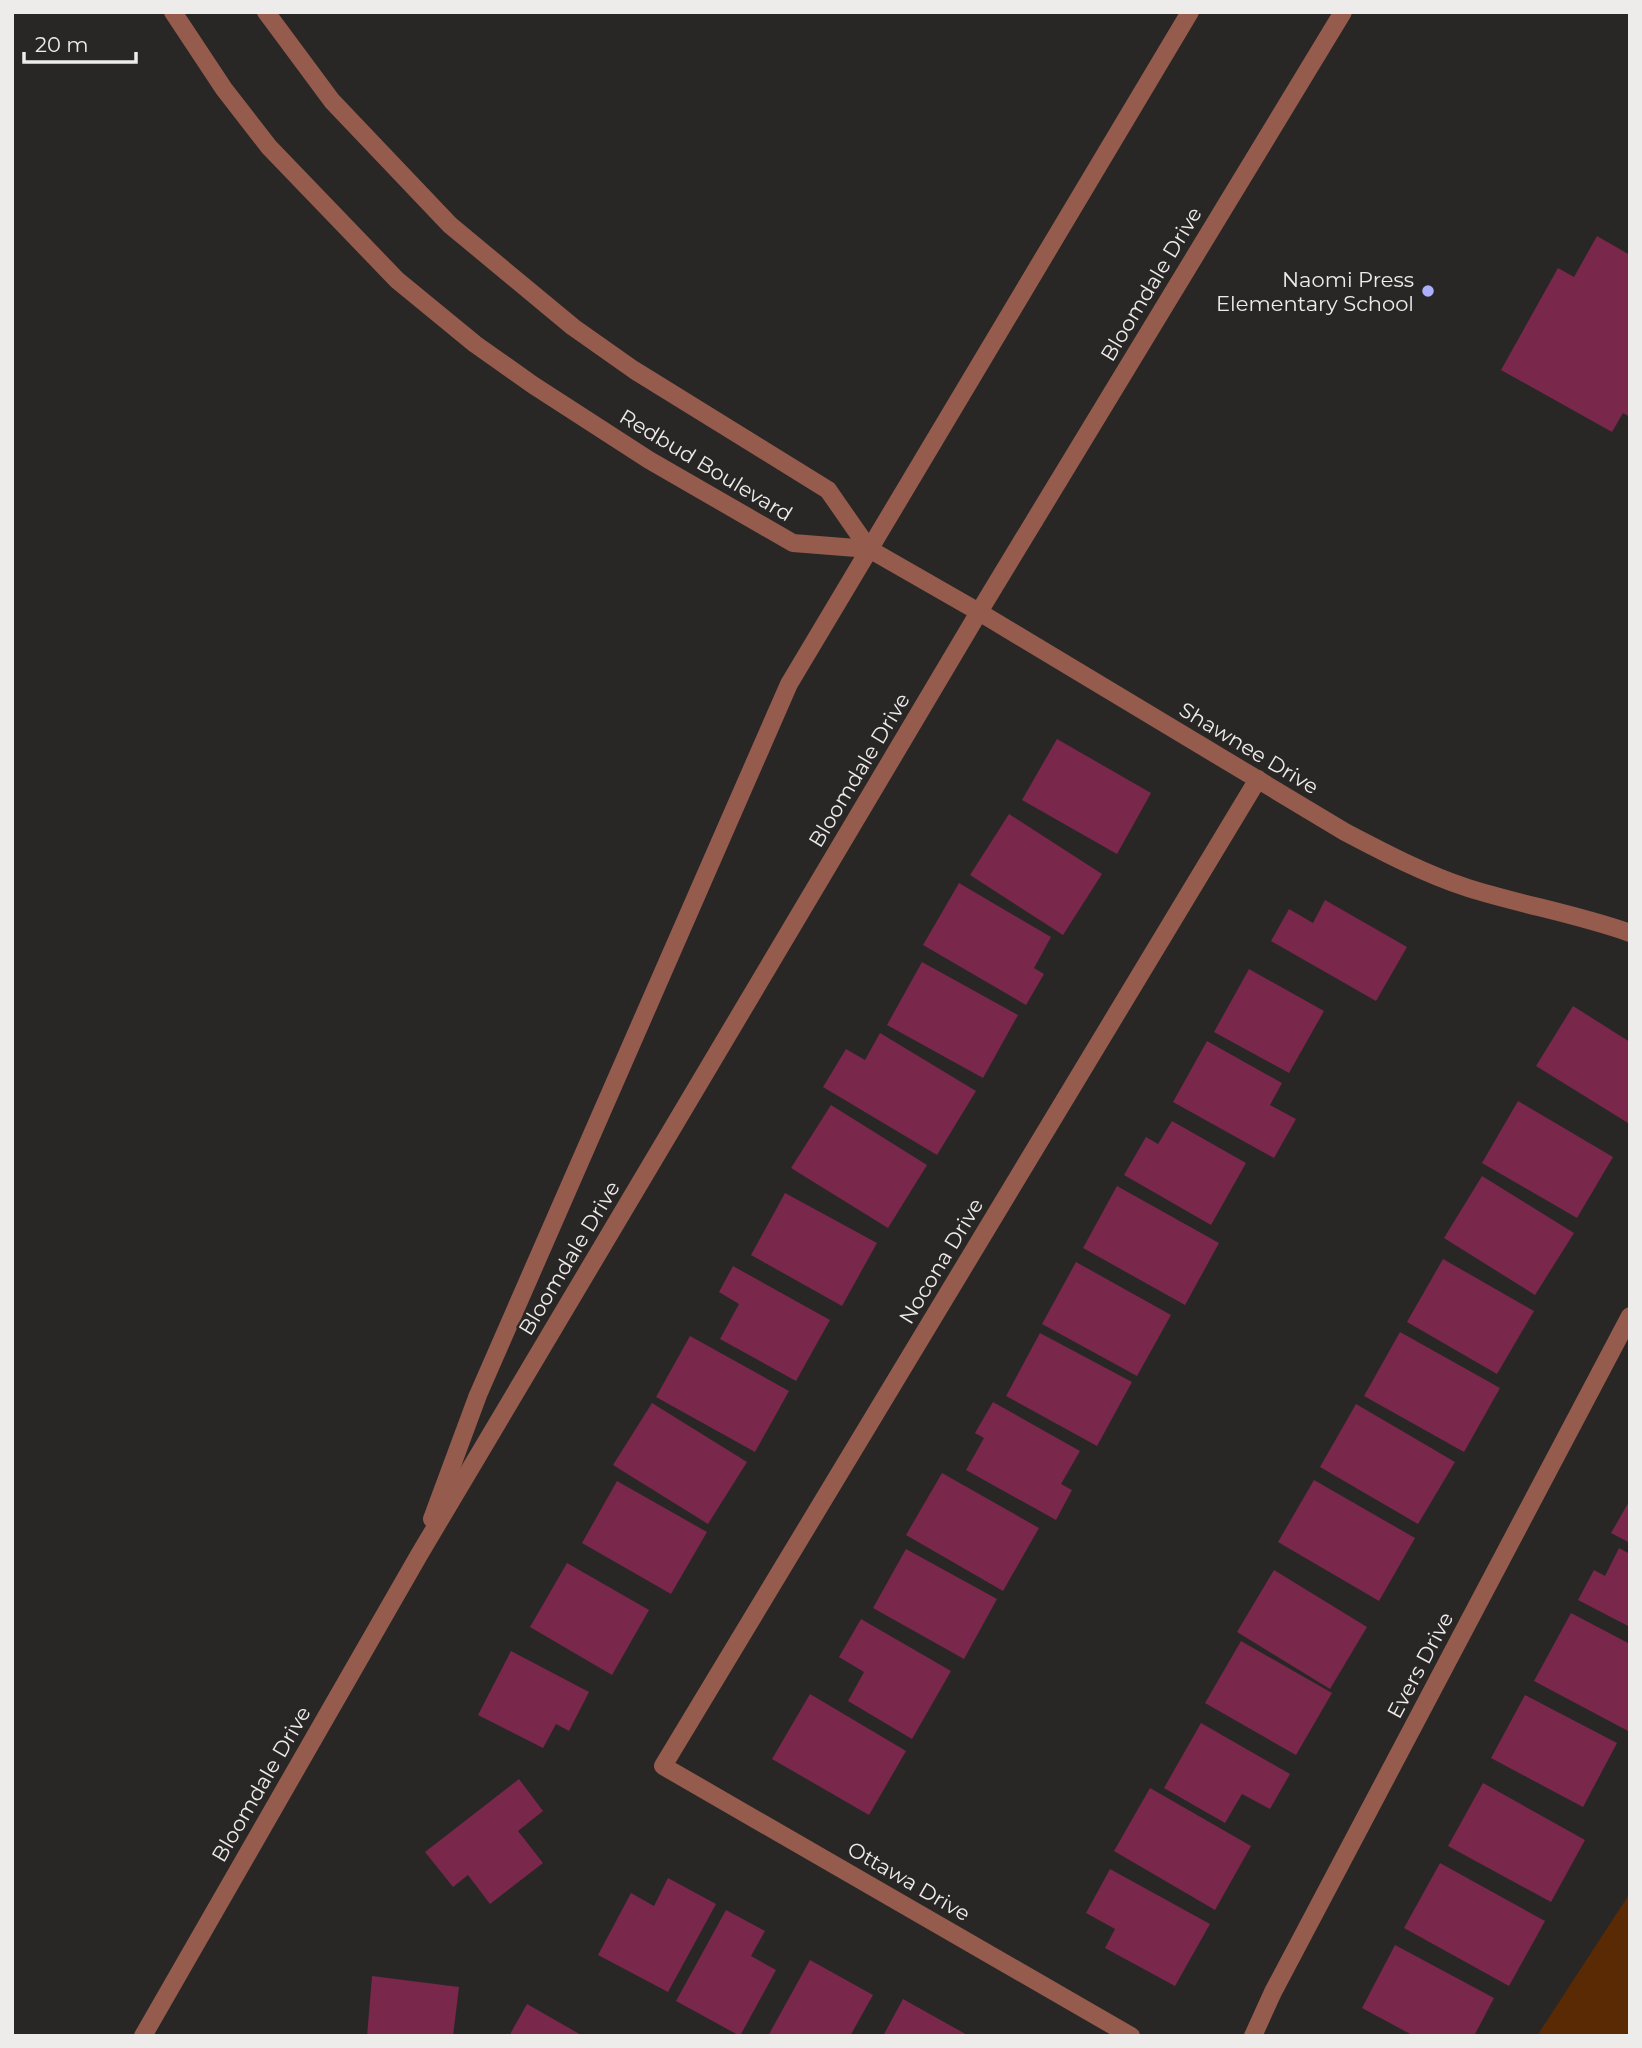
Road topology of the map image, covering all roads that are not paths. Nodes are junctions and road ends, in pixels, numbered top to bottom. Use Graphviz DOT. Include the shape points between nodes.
graph roads {
  1 [pos="173,12"];
  2 [pos="266,12"];
  3 [pos="1190,12"];
  4 [pos="1343,12"];
  5 [pos="869,549"];
  6 [pos="979,612"];
  7 [pos="1258,779"];
  8 [pos="1630,933"];
  9 [pos="1630,1316"];
  10 [pos="419,1555"];
  11 [pos="663,1766"];
  12 [pos="143,2036"];
  13 [pos="1132,2036"];
  14 [pos="1253,2036"];
  1 -- 5 [label="street, Redbud Boulevard" via="269,147 397,279 475,344 649,460 793,543"];
  2 -- 5 [label="street, Redbud Boulevard" via="332,101 450,225 604,349 828,490"];
  3 -- 5 [label="street, Bloomdale Drive"];
  4 -- 6 [label="street, Bloomdale Drive"];
  5 -- 6 [label="street, Shawnee Drive"];
  5 -- 10 [label="street, Bloomdale Drive" via="789,684 478,1395"];
  6 -- 7 [label="street, Shawnee Drive"];
  6 -- 10 [label="street, Bloomdale Drive"];
  7 -- 8 [label="street, Shawnee Drive" via="1345,832 1431,873"];
  7 -- 11 [label="street, Nocona Drive"];
  9 -- 14 [label="street, Evers Drive"];
  10 -- 12 [label="street, Bloomdale Drive"];
  11 -- 13 [label="street, Ottawa Drive"];
}
